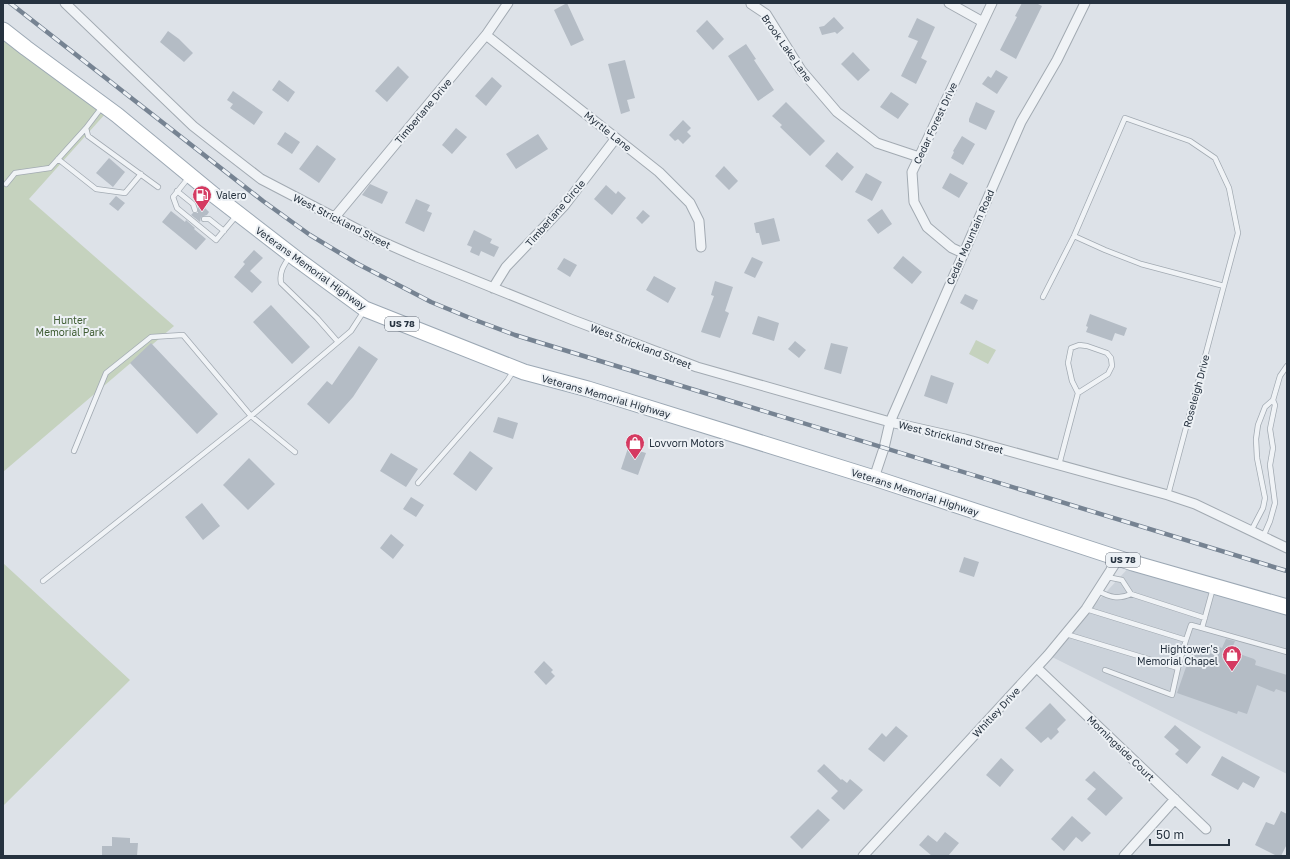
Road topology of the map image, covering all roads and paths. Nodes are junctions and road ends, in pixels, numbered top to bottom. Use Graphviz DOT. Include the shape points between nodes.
graph roads {
  1 [pos="65,3"];
  2 [pos="508,3"];
  3 [pos="949,3"];
  4 [pos="992,3"];
  5 [pos="1085,3"];
  6 [pos="751,4"];
  7 [pos="983,22"];
  8 [pos="3,30"];
  9 [pos="486,35"];
  10 [pos="104,106"];
  11 [pos="86,128"];
  12 [pos="616,138"];
  13 [pos="919,157"];
  14 [pos="58,159"];
  15 [pos="141,174"];
  16 [pos="190,176"];
  17 [pos="6,184"];
  18 [pos="158,187"];
  19 [pos="177,191"];
  20 [pos="193,204"];
  21 [pos="200,206"];
  22 [pos="195,210"];
  23 [pos="208,214"];
  24 [pos="238,214"];
  25 [pos="204,218"];
  26 [pos="334,218"];
  27 [pos="209,219"];
  28 [pos="224,231"];
  29 [pos="1074,236"];
  30 [pos="701,247"];
  31 [pos="963,252"];
  32 [pos="291,255"];
  33 [pos="1224,286"];
  34 [pos="493,288"];
  35 [pos="1043,297"];
  36 [pos="365,309"];
  37 [pos="338,342"];
  38 [pos="1287,366"];
  39 [pos="515,369"];
  40 [pos="1078,393"];
  41 [pos="1273,400"];
  42 [pos="251,416"];
  43 [pos="890,422"];
  44 [pos="74,451"];
  45 [pos="295,452"];
  46 [pos="1059,466"];
  47 [pos="874,478"];
  48 [pos="418,483"];
  49 [pos="1168,495"];
  50 [pos="1251,531"];
  51 [pos="1263,537"];
  52 [pos="1287,548"];
  53 [pos="1118,558"];
  54 [pos="1107,577"];
  55 [pos="43,581"];
  56 [pos="1214,586"];
  57 [pos="1098,591"];
  58 [pos="1131,594"];
  59 [pos="1287,607"];
  60 [pos="1086,609"];
  61 [pos="1205,618"];
  62 [pos="1202,628"];
  63 [pos="1066,634"];
  64 [pos="1186,640"];
  65 [pos="1287,652"];
  66 [pos="1037,668"];
  67 [pos="1178,668"];
  68 [pos="1105,670"];
  69 [pos="1175,799"];
  70 [pos="1206,829"];
  71 [pos="863,856"];
  72 [pos="1124,856"];
  1 -- 26 [label="street, West Strickland Street" via="193,126 262,179"];
  2 -- 9 [label="street, Timberlane Drive"];
  3 -- 7 [label="street"];
  4 -- 7 [label="street, Cedar Forest Drive"];
  5 -- 31 [label="street, Cedar Mountain Road" via="1057,60 1021,122"];
  6 -- 13 [label="street, Brook Lake Lane" via="766,14 801,70 837,112 877,143"];
  7 -- 13 [label="street, Cedar Forest Drive"];
  8 -- 10 [label="main road, Veterans Memorial Highway / US 78"];
  9 -- 12 [label="street, Myrtle Lane"];
  9 -- 26 [label="street, Timberlane Drive"];
  10 -- 11 [label="lane"];
  10 -- 16 [label="main road, Veterans Memorial Highway / US 78"];
  11 -- 14 [label="lane"];
  11 -- 15 [label="lane" via="88,136"];
  12 -- 30 [label="street, Myrtle Lane" via="659,172 690,203 699,221"];
  12 -- 34 [label="street, Timberlane Circle" via="564,206 506,268"];
  13 -- 31 [label="street, Cedar Forest Drive" via="912,172 914,202 927,227 952,248"];
  14 -- 15 [label="lane" via="96,189 125,193"];
  14 -- 17 [label="lane" via="50,168 15,172"];
  15 -- 18 [label="lane"];
  16 -- 19 [label="lane"];
  16 -- 24 [label="main road, Veterans Memorial Highway / US 78"];
  19 -- 20 [label="lane"];
  19 -- 28 [label="lane" via="173,196 177,208 216,240"];
  20 -- 21 [label="lane"];
  20 -- 22 [label="lane"];
  23 -- 27 [label="lane"];
  24 -- 28 [label="lane"];
  24 -- 32 [label="main road, Veterans Memorial Highway / US 78"];
  25 -- 27 [label="lane"];
  26 -- 34 [label="street, West Strickland Street" via="410,254"];
  27 -- 28 [label="lane"];
  29 -- 33 [label="lane" via="1142,264"];
  29 -- 33 [label="lane, Roseleigh Drive" via="1125,118 1190,141 1215,158 1229,188 1238,233"];
  29 -- 35 [label="lane"];
  31 -- 43 [label="street, Cedar Mountain Road"];
  32 -- 36 [label="main road, Veterans Memorial Highway / US 78"];
  32 -- 37 [label="lane" via="283,266 281,283"];
  33 -- 49 [label="lane, Roseleigh Drive"];
  34 -- 43 [label="street, West Strickland Street" via="696,367"];
  36 -- 37 [label="lane" via="351,331"];
  36 -- 39 [label="main road, Veterans Memorial Highway / US 78"];
  37 -- 42 [label="lane"];
  38 -- 41 [label="lane" via="1280,376"];
  39 -- 47 [label="main road, Veterans Memorial Highway / US 78"];
  39 -- 48 [label="lane"];
  40 -- 40 [label="lane" via="1108,374 1112,366 1107,353 1087,346 1071,348 1068,364"];
  40 -- 46 [label="lane"];
  41 -- 50 [label="lane" via="1265,408 1258,425 1257,458 1264,498 1263,508"];
  41 -- 51 [label="lane" via="1275,405 1270,429 1273,448 1270,466 1275,503"];
  42 -- 44 [label="lane" via="183,335 151,336 106,373"];
  42 -- 45 [label="lane"];
  42 -- 55 [label="lane"];
  43 -- 46 [label="street, West Strickland Street" via="966,439"];
  43 -- 47 [label="street, Cedar Mountain Road"];
  46 -- 49 [label="street, West Strickland Street"];
  47 -- 53 [label="main road, Veterans Memorial Highway / US 78"];
  49 -- 50 [label="street, West Strickland Street" via="1195,504"];
  50 -- 51 [label="street, West Strickland Street"];
  51 -- 52 [label="street, West Strickland Street"];
  53 -- 54 [label="street, Whitley Drive"];
  53 -- 56 [label="main road, Veterans Memorial Highway / US 78"];
  54 -- 57 [label="street, Whitley Drive"];
  54 -- 58 [label="lane" via="1122,580"];
  56 -- 59 [label="main road, Veterans Memorial Highway / US 78"];
  56 -- 61 [label="lane"];
  57 -- 58 [label="lane" via="1116,599"];
  57 -- 60 [label="street, Whitley Drive"];
  58 -- 61 [label="lane"];
  60 -- 63 [label="street, Whitley Drive"];
  60 -- 64 [label="lane"];
  61 -- 62 [label="lane"];
  62 -- 64 [label="lane" via="1191,625"];
  62 -- 65 [label="lane"];
  63 -- 66 [label="street, Whitley Drive"];
  63 -- 67 [label="lane"];
  64 -- 67 [label="lane"];
  66 -- 69 [label="street, Morningside Court"];
  66 -- 71 [label="street, Whitley Drive"];
  67 -- 68 [label="lane" via="1172,695"];
  69 -- 70 [label="street, Morningside Court"];
  69 -- 72 [label="street"];
}
